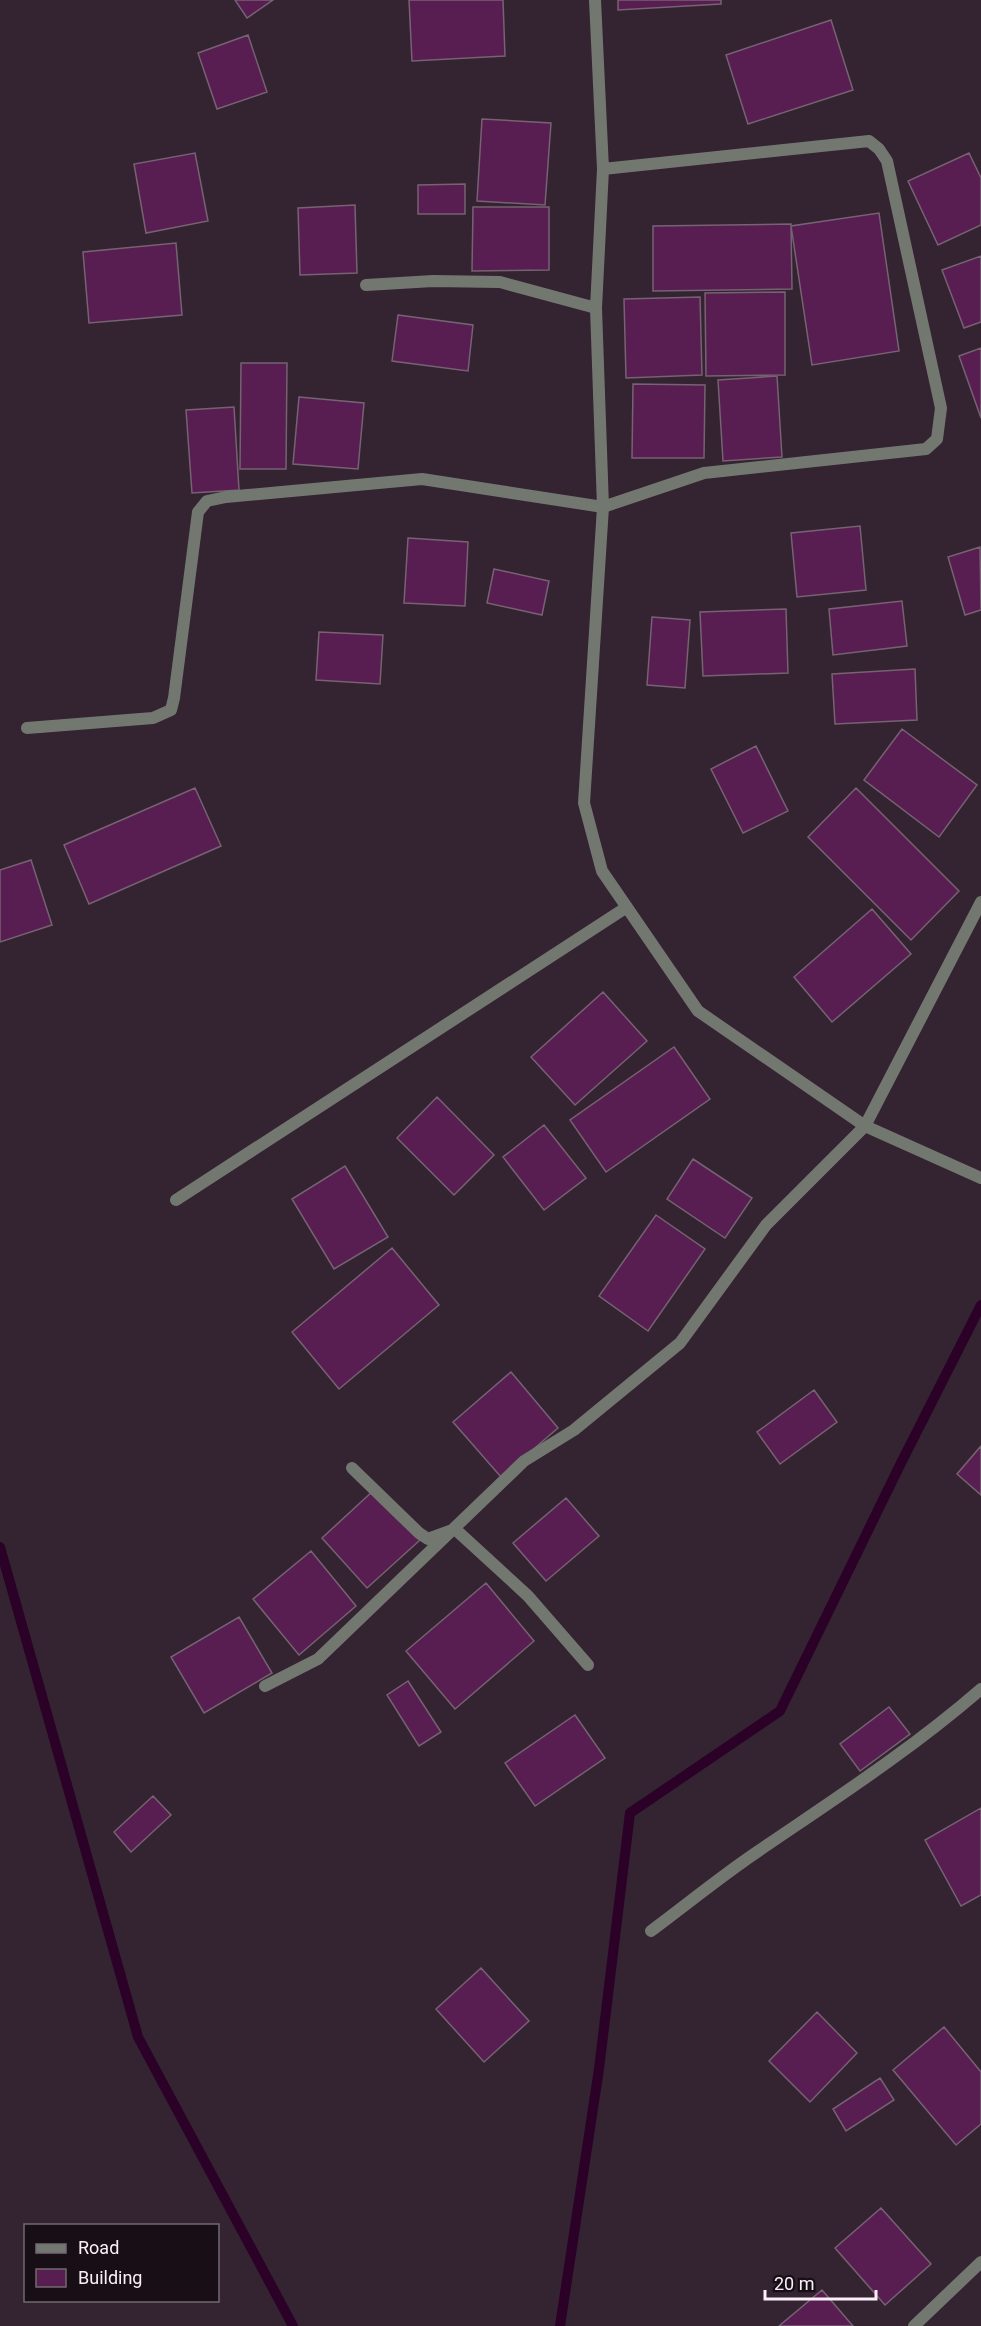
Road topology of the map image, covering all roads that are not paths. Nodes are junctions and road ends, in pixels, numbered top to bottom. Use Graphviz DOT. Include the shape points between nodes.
graph roads {
  1 [pos="595,0"];
  2 [pos="603,169"];
  3 [pos="366,285"];
  4 [pos="596,308"];
  5 [pos="603,507"];
  6 [pos="27,728"];
  7 [pos="981,902"];
  8 [pos="627,907"];
  9 [pos="865,1126"];
  10 [pos="981,1178"];
  11 [pos="176,1200"];
  12 [pos="352,1468"];
  13 [pos="455,1529"];
  14 [pos="588,1665"];
  15 [pos="265,1686"];
  16 [pos="981,1689"];
  17 [pos="651,1931"];
  18 [pos="981,2262"];
  19 [pos="914,2326"];
  1 -- 2 [label="street"];
  2 -- 4 [label="street"];
  2 -- 5 [label="street" via="869,141 887,161 941,408 937,439 926,449 704,473"];
  3 -- 4 [label="street" via="500,282"];
  4 -- 5 [label="street"];
  5 -- 6 [label="street" via="422,479 207,501 198,512 171,711 153,718"];
  5 -- 8 [label="street" via="584,803 602,872"];
  7 -- 9 [label="street"];
  8 -- 9 [label="street" via="698,1011"];
  8 -- 11 [label="street"];
  9 -- 10 [label="street"];
  9 -- 13 [label="street" via="766,1225 680,1343 574,1430 524,1461"];
  12 -- 13 [label="street" via="428,1539"];
  13 -- 14 [label="street" via="528,1596"];
  13 -- 15 [label="street" via="318,1659"];
  16 -- 17 [label="street" via="942,1723"];
  18 -- 19 [label="street"];
}
